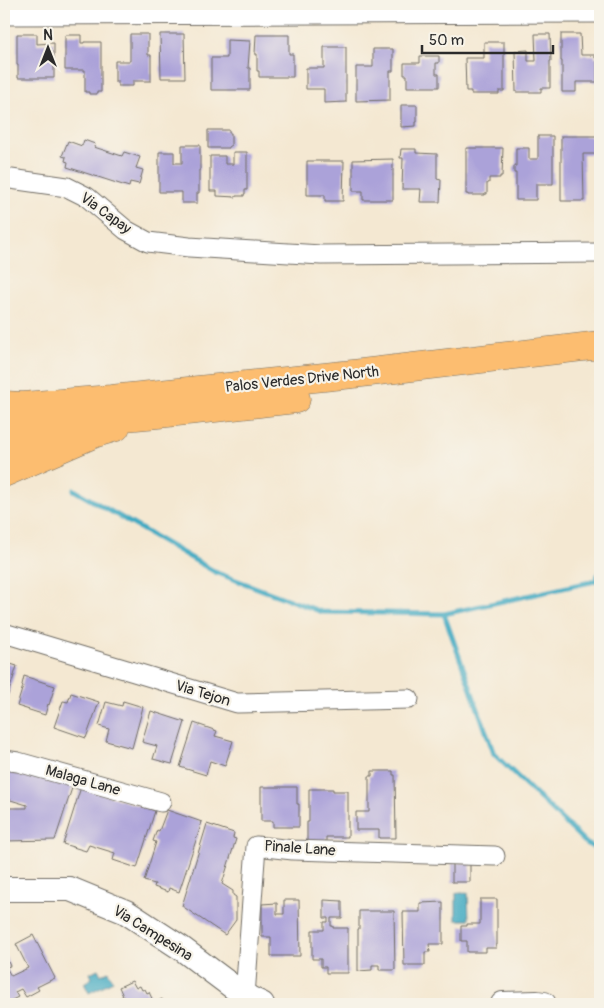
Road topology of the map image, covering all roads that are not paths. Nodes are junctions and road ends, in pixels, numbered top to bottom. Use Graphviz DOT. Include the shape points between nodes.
graph roads {
  1 [pos="455,9"];
  2 [pos="600,13"];
  3 [pos="4,15"];
  4 [pos="4,178"];
  5 [pos="600,253"];
  6 [pos="600,345"];
  7 [pos="600,364"];
  8 [pos="111,399"];
  9 [pos="4,406"];
  10 [pos="160,414"];
  11 [pos="59,422"];
  12 [pos="4,423"];
  13 [pos="4,448"];
  14 [pos="4,473"];
  15 [pos="4,633"];
  16 [pos="409,699"];
  17 [pos="4,760"];
  18 [pos="161,802"];
  19 [pos="495,856"];
  20 [pos="4,889"];
  21 [pos="254,1000"];
  22 [pos="503,1004"];
  23 [pos="544,1004"];
  1 -- 2 [label="street"];
  1 -- 3 [label="street"];
  4 -- 5 [label="street, Via Capay" via="67,187 148,242 321,255"];
  6 -- 8 [label="main road, Palos Verdes Drive North"];
  7 -- 10 [label="main road, Palos Verdes Drive North"];
  8 -- 9 [label="main road, Palos Verdes Drive North"];
  8 -- 11 [label="main road" via="102,406"];
  10 -- 11 [label="main road, Palos Verdes Drive North"];
  10 -- 14 [label="main road, Palos Verdes Drive North" via="96,433"];
  11 -- 12 [label="main road, Palos Verdes Drive North"];
  11 -- 13 [label="main road"];
  15 -- 16 [label="street, Via Tejon" via="238,704"];
  17 -- 18 [label="street, Malaga Lane"];
  19 -- 21 [label="street, Pinale Lane" via="256,846"];
  20 -- 21 [label="street, Via Campesina" via="70,889 126,912"];
  22 -- 23 [label="street"];
}
